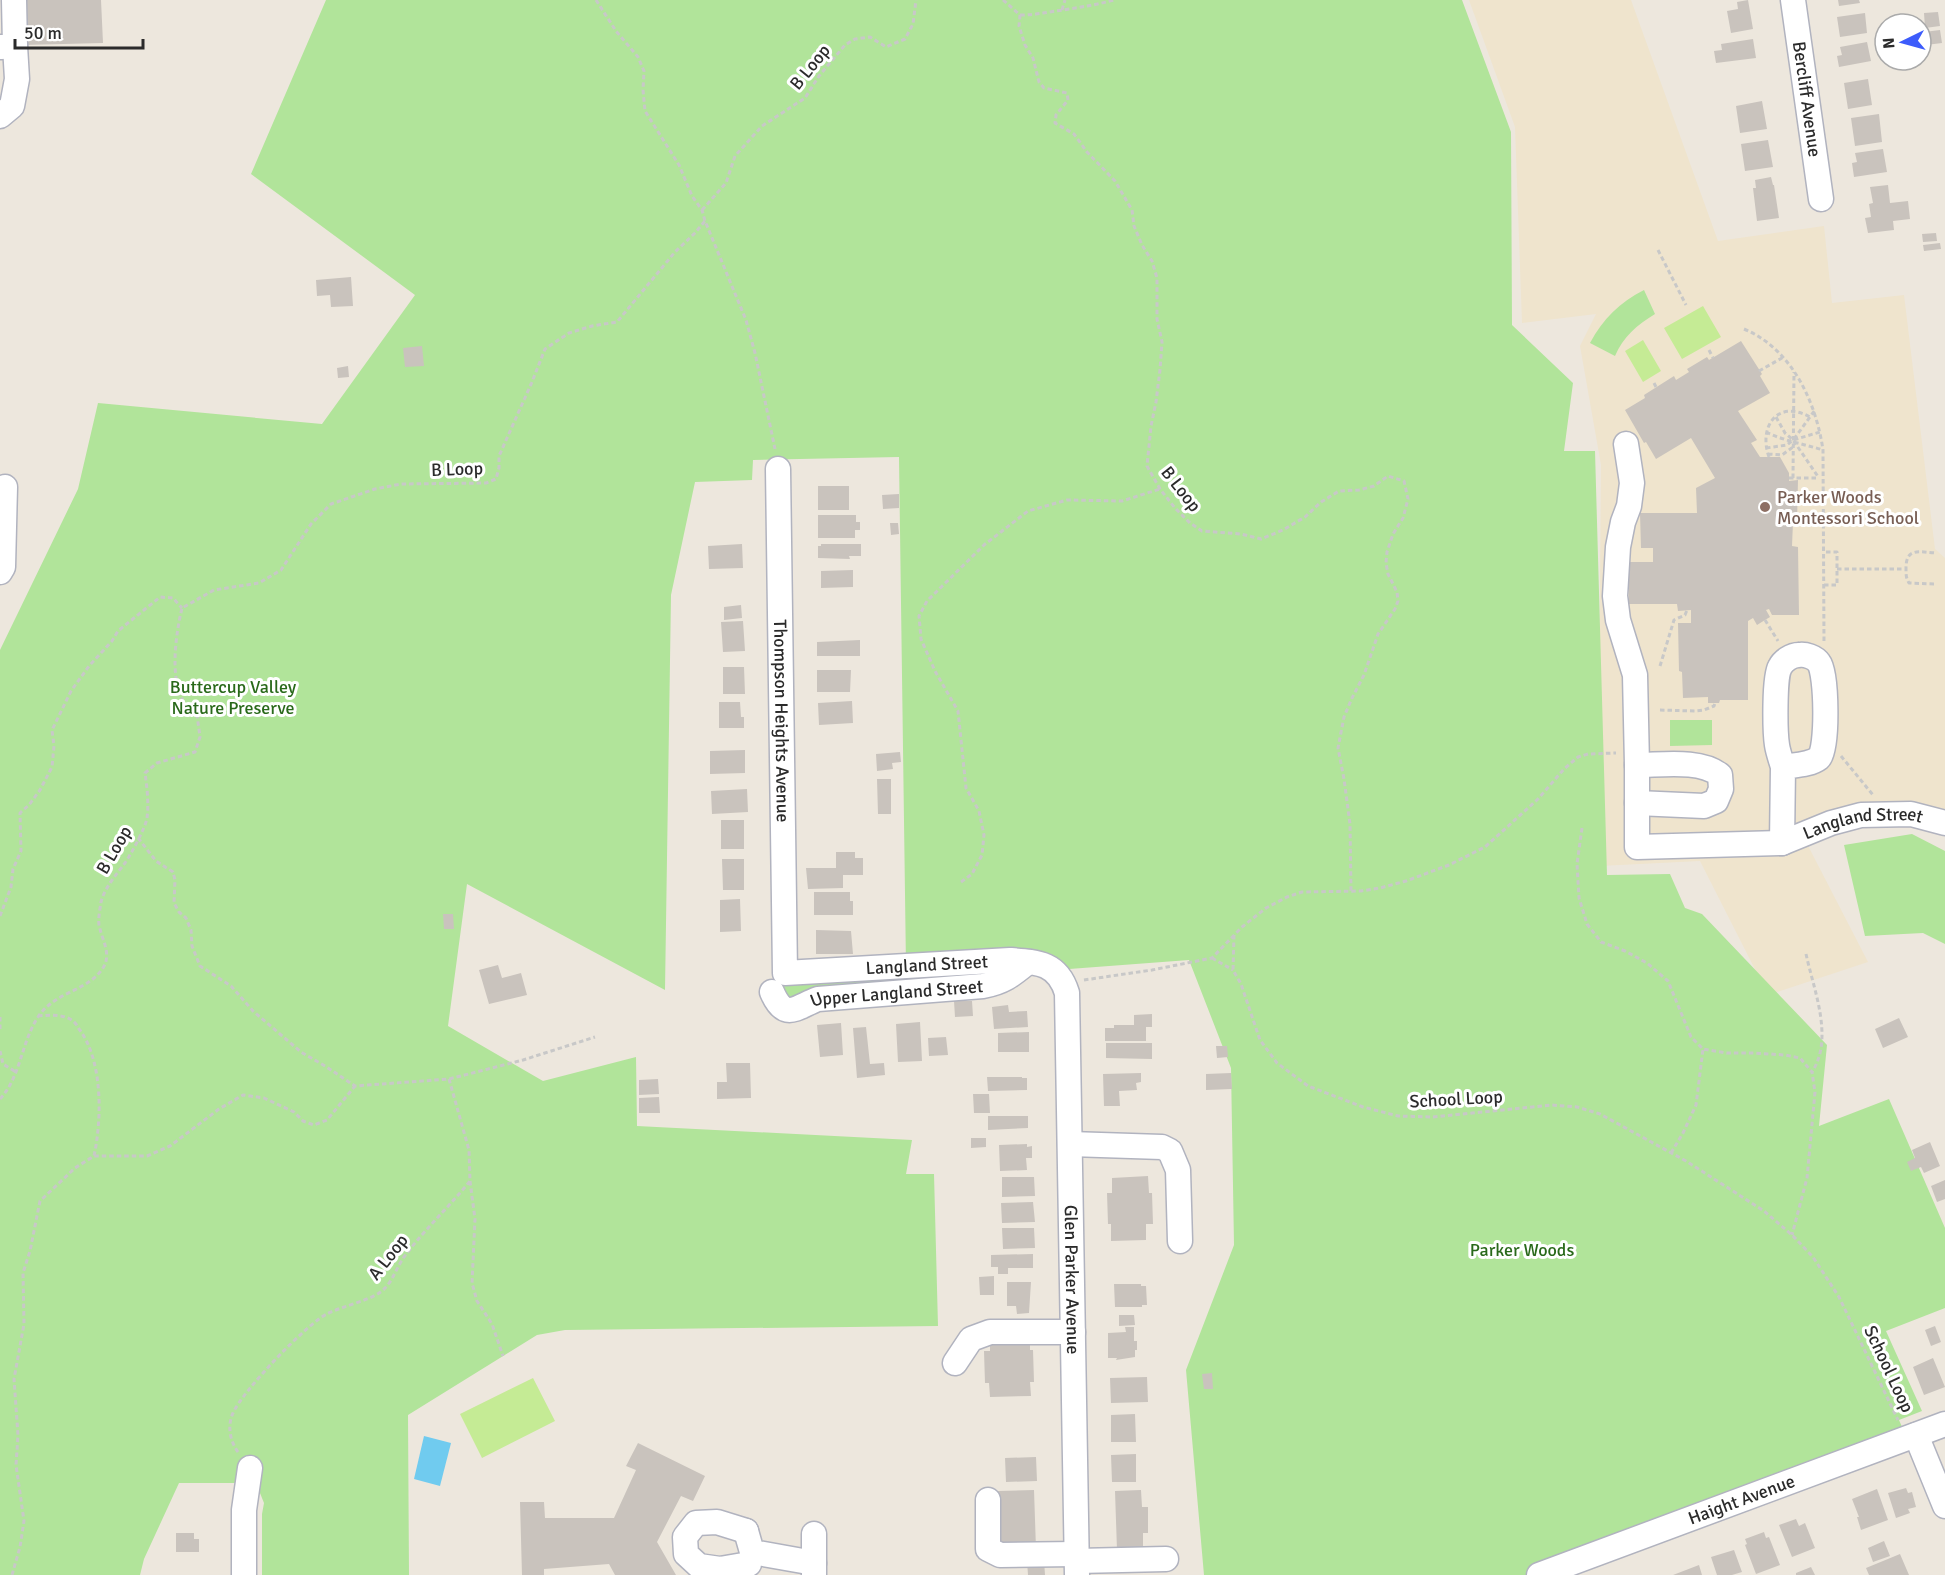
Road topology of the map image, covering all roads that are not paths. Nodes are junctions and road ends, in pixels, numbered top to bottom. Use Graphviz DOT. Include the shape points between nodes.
graph roads {
  1 [pos="14,0"];
  2 [pos="1793,0"];
  3 [pos="8,46"];
  4 [pos="0,116"];
  5 [pos="1821,199"];
  6 [pos="1626,444"];
  7 [pos="778,469"];
  8 [pos="5,487"];
  9 [pos="0,572"];
  10 [pos="1631,760"];
  11 [pos="1784,767"];
  12 [pos="1637,803"];
  13 [pos="1945,823"];
  14 [pos="1782,843"];
  15 [pos="1028,962"];
  16 [pos="1072,981"];
  17 [pos="778,983"];
  18 [pos="1070,1144"];
  19 [pos="1180,1241"];
  20 [pos="1073,1332"];
  21 [pos="955,1363"];
  22 [pos="1945,1424"];
  23 [pos="1909,1431"];
  24 [pos="250,1468"];
  25 [pos="988,1500"];
  26 [pos="1945,1506"];
  27 [pos="814,1534"];
  28 [pos="746,1547"];
  29 [pos="1166,1558"];
  30 [pos="1077,1563"];
  31 [pos="814,1569"];
  32 [pos="244,1575"];
  33 [pos="1539,1575"];
  1 -- 3 [label="street"];
  2 -- 5 [label="street, Bercliff Avenue"];
  3 -- 4 [label="street" via="17,79 12,106"];
  6 -- 10 [label="street" via="1632,483 1618,547 1615,596 1635,675"];
  7 -- 17 [label="street, Thompson Heights Avenue"];
  8 -- 9 [label="street"];
  10 -- 12 [label="street"];
  10 -- 12 [label="street" via="1699,765 1720,775 1721,789 1716,801 1704,806"];
  11 -- 14 [label="street"];
  12 -- 14 [label="street" via="1637,847"];
  13 -- 14 [label="street, Langland Street" via="1911,814 1861,815"];
  15 -- 16 [label="street, Langland Street" via="1049,967"];
  15 -- 17 [label="street, Langland Street" via="1010,960"];
  15 -- 17 [label="street, Upper Langland Street" via="999,983 818,999 789,1011 778,1005"];
  16 -- 18 [label="street, Glen Parker Avenue" via="1068,1002"];
  18 -- 19 [label="street" via="1162,1147 1170,1151 1178,1170"];
  18 -- 20 [label="street, Glen Parker Avenue"];
  20 -- 21 [label="street" via="990,1332 971,1339"];
  20 -- 30 [label="street, Glen Parker Avenue"];
  22 -- 23 [label="street, Haight Avenue"];
  23 -- 26 [label="street"];
  23 -- 33 [label="street, Haight Avenue"];
  24 -- 32 [label="street" via="244,1510"];
  25 -- 30 [label="street" via="988,1549 1000,1555"];
  27 -- 31 [label="street"];
  28 -- 31 [label="street"];
  29 -- 30 [label="street"];
}
